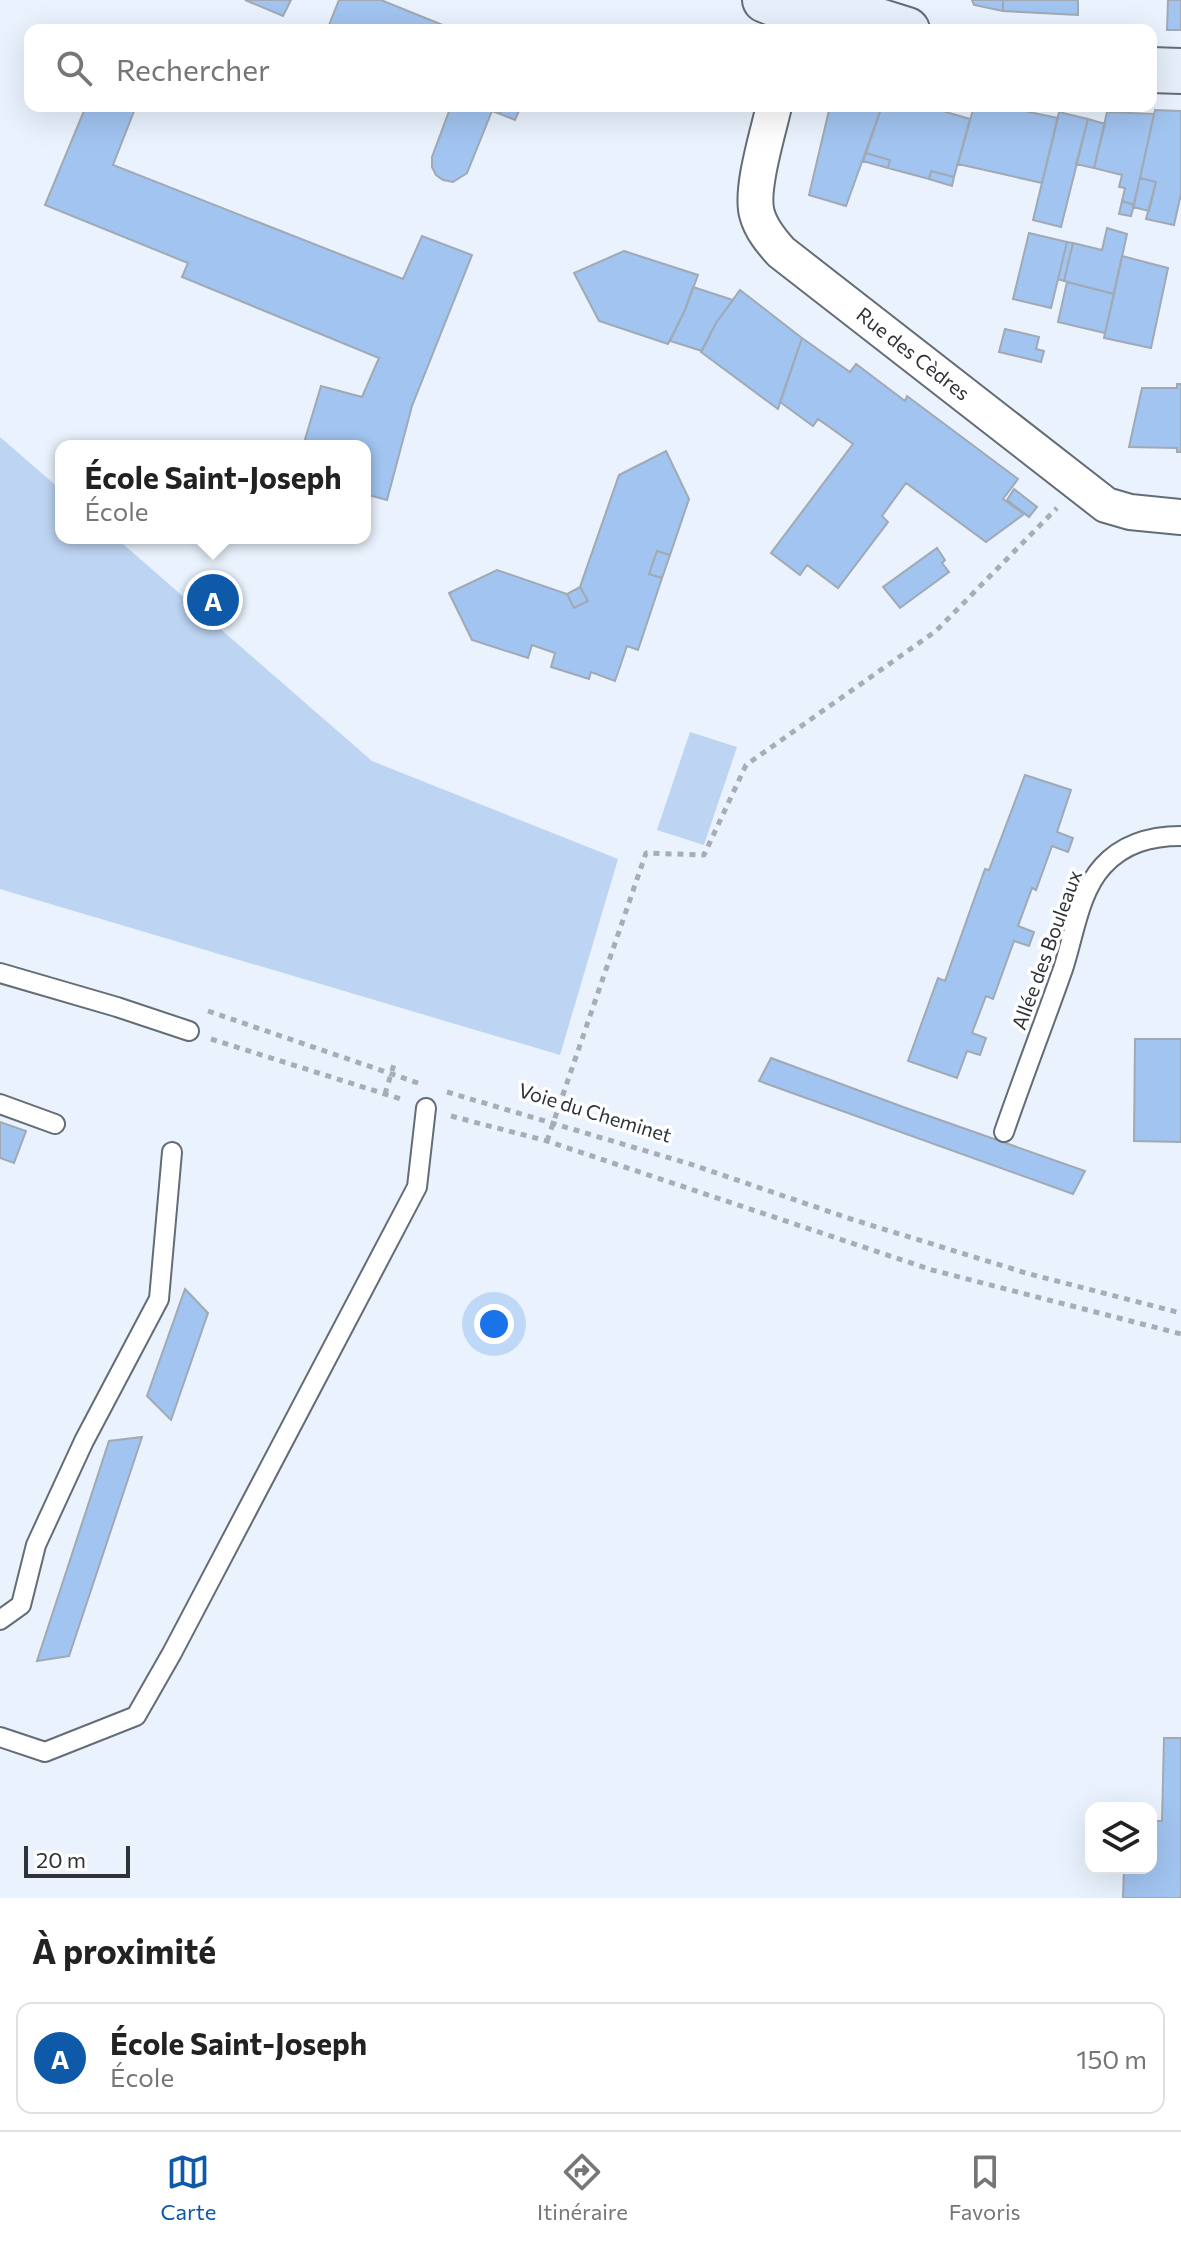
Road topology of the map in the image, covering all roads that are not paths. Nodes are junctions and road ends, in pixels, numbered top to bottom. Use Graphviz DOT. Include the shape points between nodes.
graph roads {
  1 [pos="791,9"];
  2 [pos="828,24"];
  3 [pos="874,24"];
  4 [pos="1157,70"];
  5 [pos="1181,71"];
  6 [pos="773,112"];
  7 [pos="1181,517"];
  8 [pos="1181,836"];
  9 [pos="0,973"];
  10 [pos="189,1031"];
  11 [pos="0,1104"];
  12 [pos="426,1108"];
  13 [pos="55,1124"];
  14 [pos="1004,1132"];
  15 [pos="172,1152"];
  16 [pos="0,1620"];
  17 [pos="0,1737"];
  1 -- 2 [label="main road"];
  1 -- 3 [label="main road"];
  4 -- 5 [label="main road"];
  6 -- 7 [label="street, Rue des Cèdres" via="754,204 781,252 1106,505"];
  8 -- 14 [label="lane, Allée des Bouleaux" via="1129,845 1101,868 1091,884"];
  9 -- 10 [label="lane"];
  11 -- 13 [label="lane"];
  12 -- 17 [label="lane" via="417,1187 136,1716 45,1752"];
  15 -- 16 [label="lane" via="159,1299 36,1545 21,1605"];
}
